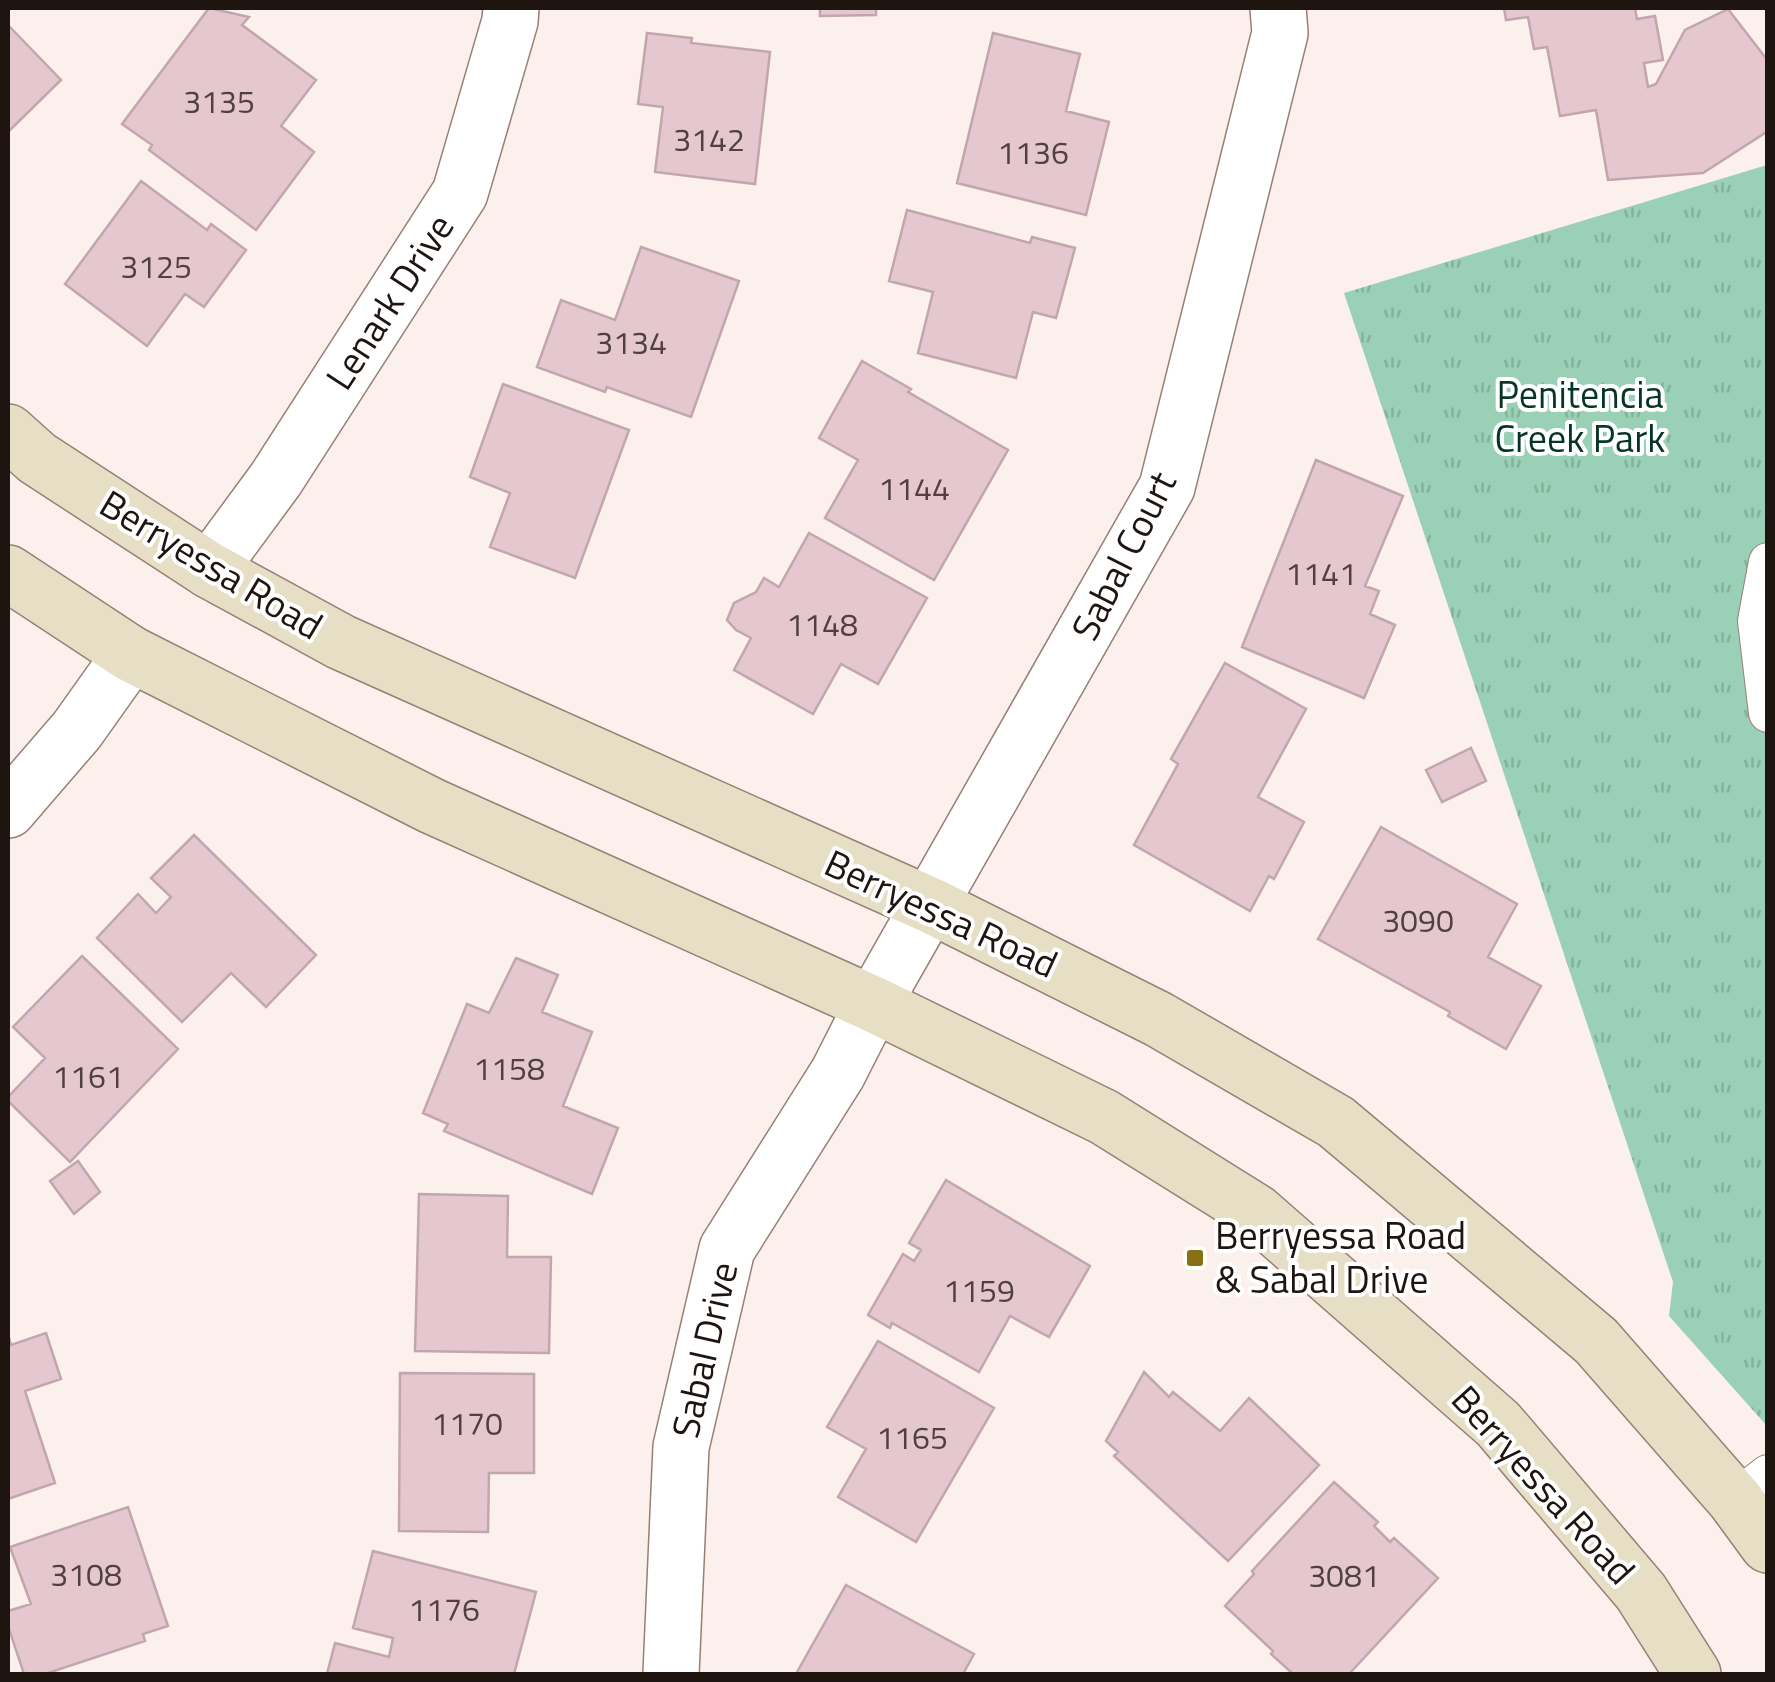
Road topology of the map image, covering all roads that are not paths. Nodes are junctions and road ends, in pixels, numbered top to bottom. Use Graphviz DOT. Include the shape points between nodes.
graph roads {
  1 [pos="510,8"];
  2 [pos="1278,8"];
  3 [pos="8,432"];
  4 [pos="1768,562"];
  5 [pos="210,570"];
  6 [pos="8,573"];
  7 [pos="131,654"];
  8 [pos="1768,714"];
  9 [pos="8,810"];
  10 [pos="932,906"];
  11 [pos="873,1004"];
  12 [pos="1751,1487"];
  13 [pos="1768,1546"];
  14 [pos="671,1674"];
  15 [pos="1693,1674"];
  1 -- 5 [label="street, Lenark Drive" via="460,193"];
  2 -- 10 [label="street, Sabal Court" via="1280,32 1167,487"];
  3 -- 5 [label="main road, Berryessa Road" via="37,458"];
  4 -- 8 [label="lane" via="1756,621"];
  5 -- 10 [label="main road, Berryessa Road" via="341,642"];
  6 -- 7 [label="main road, Berryessa Road"];
  7 -- 9 [label="street"];
  7 -- 11 [label="main road, Berryessa Road" via="432,806"];
  10 -- 11 [label="street, Sabal Court"];
  10 -- 12 [label="main road, Berryessa Road" via="1158,1019 1336,1122 1596,1341"];
  11 -- 14 [label="street, Sabal Drive" via="838,1073 727,1249 681,1447"];
  11 -- 15 [label="main road, Berryessa Road" via="1104,1117 1256,1212 1498,1424 1640,1592"];
  12 -- 13 [label="main road, Berryessa Road"];
}
